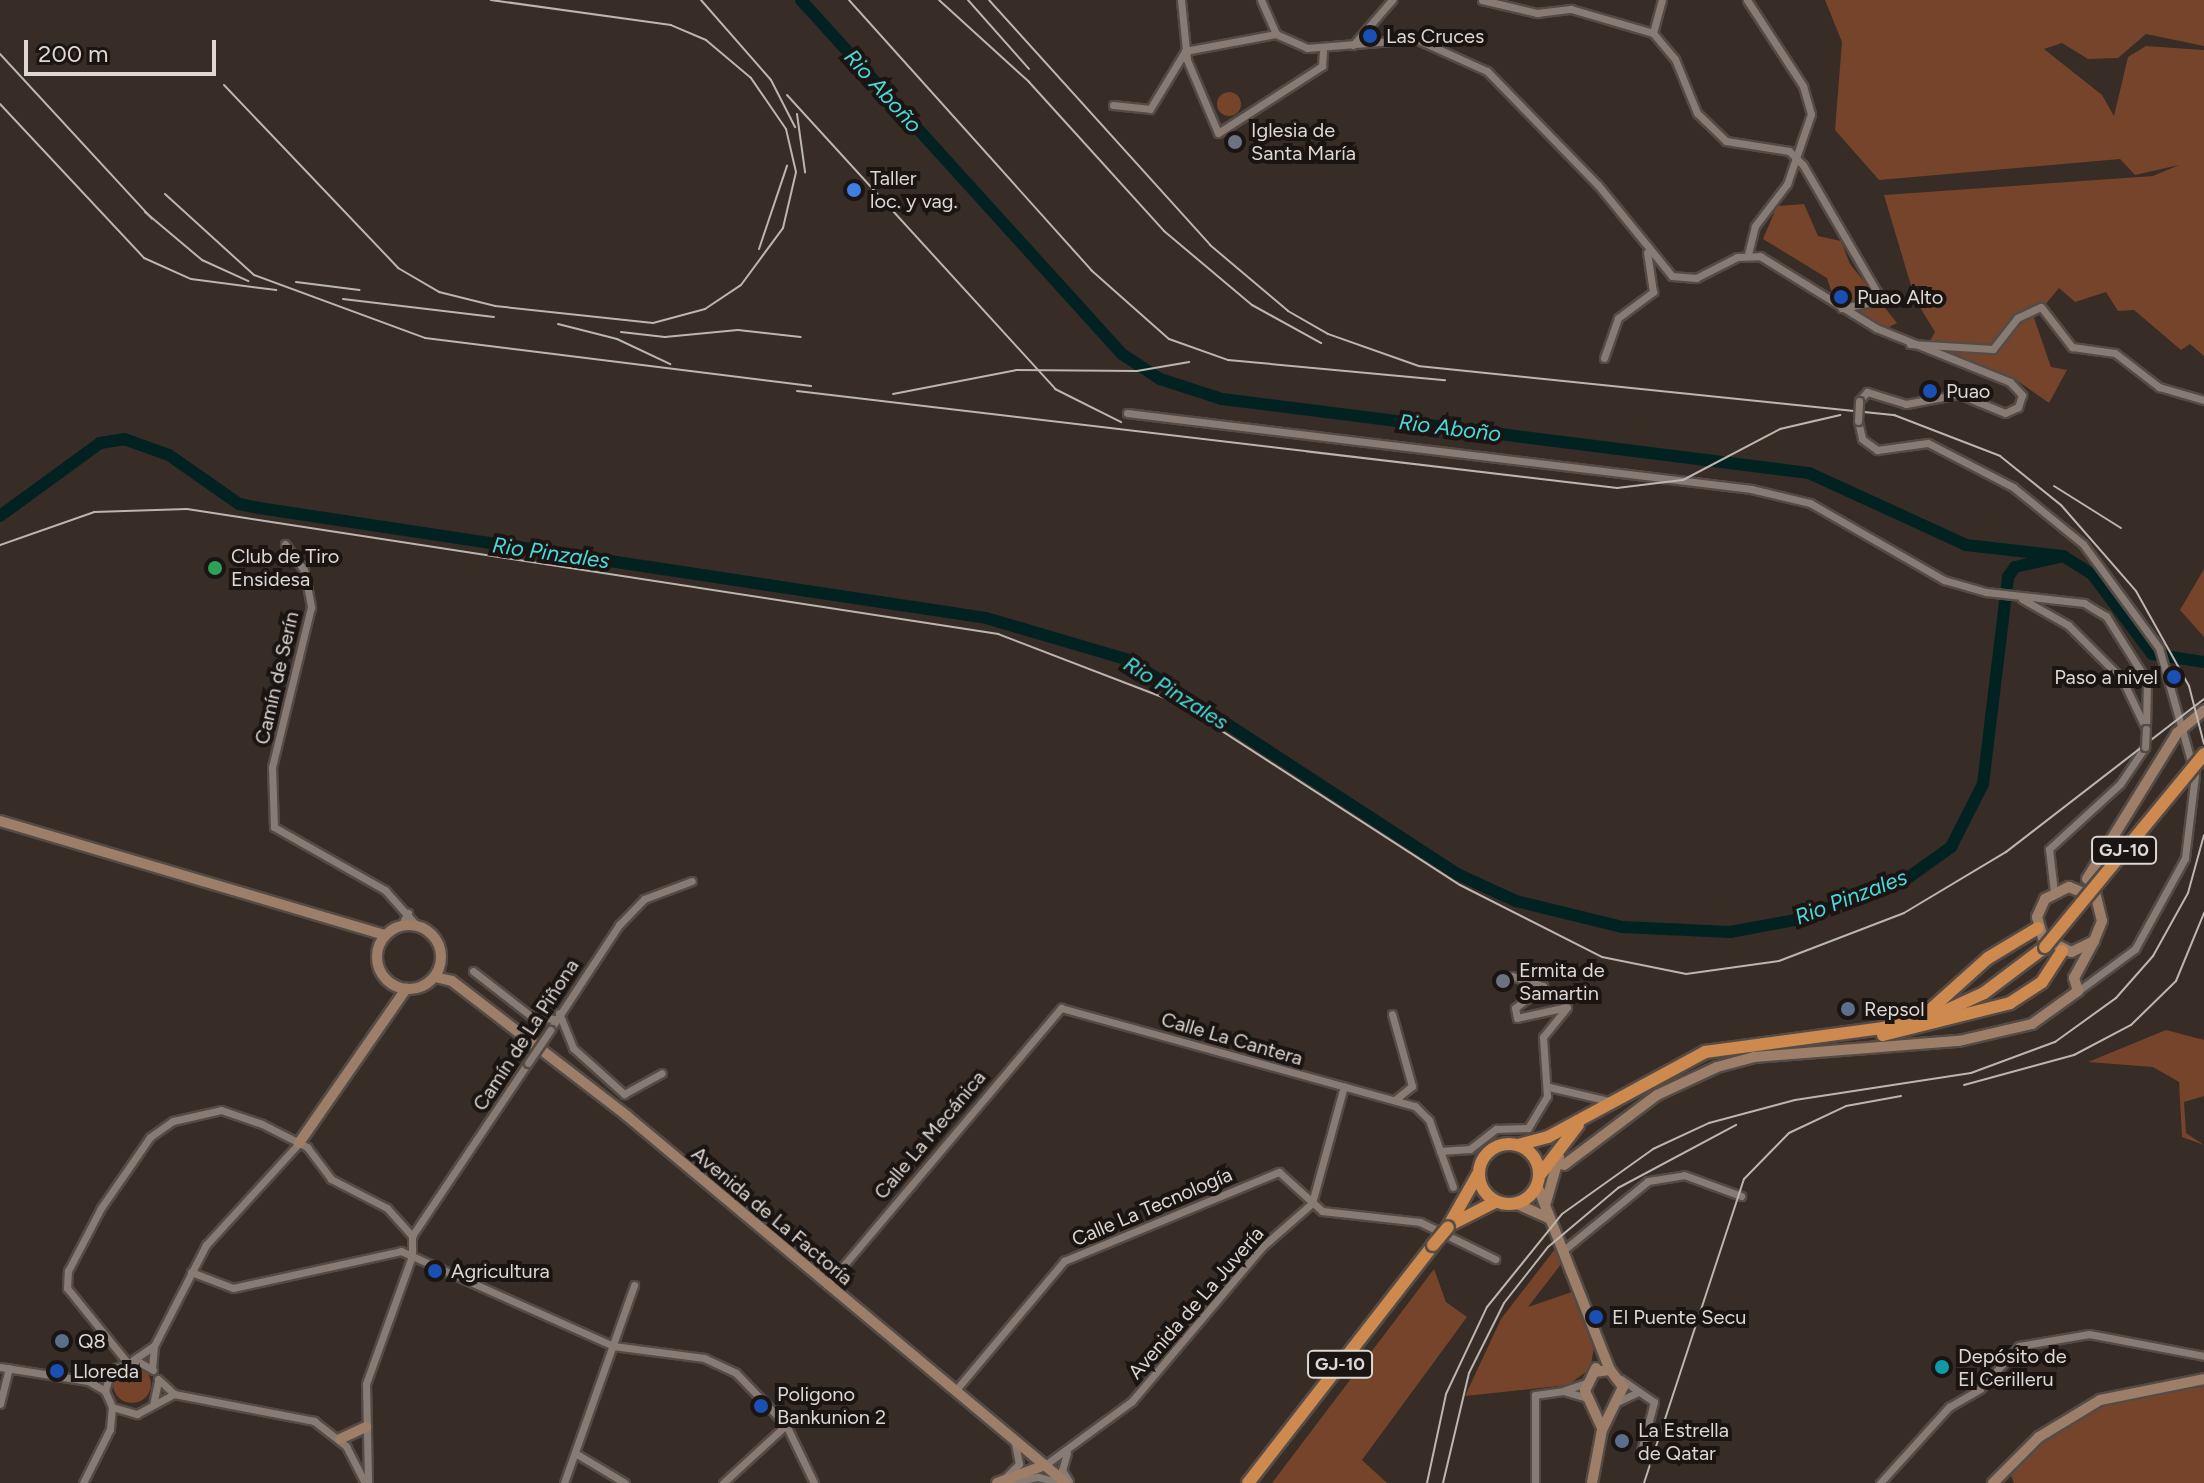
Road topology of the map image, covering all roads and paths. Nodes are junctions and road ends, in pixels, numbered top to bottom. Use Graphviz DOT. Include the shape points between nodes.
graph roads {
  1 [pos="1181,0"];
  2 [pos="1261,0"];
  3 [pos="1392,0"];
  4 [pos="1482,0"];
  5 [pos="1662,0"];
  6 [pos="1747,0"];
  7 [pos="1653,33"];
  8 [pos="1276,34"];
  9 [pos="1353,45"];
  10 [pos="1185,51"];
  11 [pos="1323,52"];
  12 [pos="1113,105"];
  13 [pos="1795,154"];
  14 [pos="1647,252"];
  15 [pos="1748,254"];
  16 [pos="1842,308"];
  17 [pos="1908,344"];
  18 [pos="1604,358"];
  19 [pos="2204,400"];
  20 [pos="1127,413"];
  21 [pos="285,544"];
  22 [pos="2012,595"];
  23 [pos="2204,710"];
  24 [pos="2183,725"];
  25 [pos="2146,729"];
  26 [pos="2204,754"];
  27 [pos="0,821"];
  28 [pos="2091,876"];
  29 [pos="692,881"];
  30 [pos="2057,886"];
  31 [pos="2077,889"];
  32 [pos="2094,897"];
  33 [pos="408,913"];
  34 [pos="401,926"];
  35 [pos="417,926"];
  36 [pos="2038,928"];
  37 [pos="360,930"];
  38 [pos="385,935"];
  39 [pos="2094,941"];
  40 [pos="2082,950"];
  41 [pos="377,951"];
  42 [pos="2062,951"];
  43 [pos="2089,960"];
  44 [pos="441,961"];
  45 [pos="473,971"];
  46 [pos="1513,976"];
  47 [pos="435,977"];
  48 [pos="452,981"];
  49 [pos="390,984"];
  50 [pos="406,989"];
  51 [pos="2078,991"];
  52 [pos="392,1002"];
  53 [pos="1061,1008"];
  54 [pos="559,1011"];
  55 [pos="1392,1014"];
  56 [pos="555,1019"];
  57 [pos="1840,1033"];
  58 [pos="1816,1034"];
  59 [pos="662,1073"];
  60 [pos="1344,1086"];
  61 [pos="1549,1087"];
  62 [pos="1393,1099"];
  63 [pos="1609,1101"];
  64 [pos="1585,1120"];
  65 [pos="299,1143"];
  66 [pos="1518,1145"];
  67 [pos="1440,1151"];
  68 [pos="1564,1165"];
  69 [pos="1478,1174"];
  70 [pos="1538,1181"];
  71 [pos="1453,1187"];
  72 [pos="1741,1196"];
  73 [pos="1495,1202"];
  74 [pos="1312,1203"];
  75 [pos="1517,1204"];
  76 [pos="1549,1216"];
  77 [pos="1449,1226"];
  78 [pos="412,1236"];
  79 [pos="1565,1249"];
  80 [pos="412,1256"];
  81 [pos="1495,1259"];
  82 [pos="191,1272"];
  83 [pos="634,1285"];
  84 [pos="827,1285"];
  85 [pos="106,1344"];
  86 [pos="154,1346"];
  87 [pos="613,1346"];
  88 [pos="1600,1351"];
  89 [pos="2204,1356"];
  90 [pos="129,1360"];
  91 [pos="4,1368"];
  92 [pos="152,1369"];
  93 [pos="1610,1370"];
  94 [pos="1594,1372"];
  95 [pos="109,1373"];
  96 [pos="158,1379"];
  97 [pos="1621,1379"];
  98 [pos="2204,1379"];
  99 [pos="88,1381"];
  100 [pos="1586,1383"];
  101 [pos="105,1391"];
  102 [pos="955,1391"];
  103 [pos="1563,1391"];
  104 [pos="1638,1392"];
  105 [pos="174,1394"];
  106 [pos="1590,1401"];
  107 [pos="1616,1403"];
  108 [pos="0,1404"];
  109 [pos="153,1405"];
  110 [pos="112,1407"];
  111 [pos="137,1414"];
  112 [pos="786,1425"];
  113 [pos="366,1427"];
  114 [pos="110,1429"];
  115 [pos="1602,1430"];
  116 [pos="1012,1438"];
  117 [pos="340,1439"];
  118 [pos="1641,1451"];
  119 [pos="1067,1452"];
  120 [pos="575,1453"];
  121 [pos="1045,1465"];
  122 [pos="2006,1478"];
  123 [pos="83,1483"];
  124 [pos="366,1483"];
  125 [pos="564,1483"];
  126 [pos="625,1483"];
  127 [pos="723,1483"];
  128 [pos="814,1483"];
  129 [pos="996,1483"];
  130 [pos="1009,1483"];
  131 [pos="1065,1483"];
  132 [pos="1248,1483"];
  133 [pos="1535,1483"];
  134 [pos="1592,1483"];
  135 [pos="1880,1483"];
  136 [pos="1993,1483"];
  1 -- 10 [label="street"];
  2 -- 8 [label="street"];
  3 -- 9 [label="street"];
  4 -- 7 [label="street" via="1537,13 1571,9"];
  5 -- 7 [label="street"];
  6 -- 13 [label="street" via="1803,86 1811,114"];
  7 -- 13 [label="street" via="1675,59 1697,113 1726,141"];
  8 -- 10 [label="street"];
  8 -- 11 [label="street"];
  9 -- 11 [label="street"];
  9 -- 14 [label="street" via="1416,39 1487,71 1598,185"];
  10 -- 11 [label="street" via="1218,133 1322,66"];
  10 -- 12 [label="street" via="1150,109"];
  13 -- 15 [label="street" via="1787,184 1755,226"];
  13 -- 16 [label="street" via="1877,292 1878,301"];
  14 -- 15 [label="street" via="1682,278 1710,275"];
  14 -- 18 [label="street" via="1653,292 1618,318"];
  15 -- 16 [label="street"];
  16 -- 17 [label="street"];
  17 -- 19 [label="street" via="1993,349 2024,311 2041,307 2072,347 2115,353 2159,387"];
  17 -- 24 [label="street, bridge" via="2010,382 2022,395 2018,407 1993,411 1959,394 1906,404 1867,392 1859,401 1858,421 1873,448 1928,443 2024,495 2083,544 2159,648"];
  20 -- 22 [label="street" via="1751,489 1810,503 1944,580"];
  21 -- 33 [label="street, Camín de Serín" via="304,570 311,607 272,767 274,827 385,890"];
  22 -- 25 [label="street" via="2068,625 2122,679"];
  22 -- 25 [label="street" via="2084,603 2106,616 2147,681"];
  23 -- 24 [label="street"];
  24 -- 28 [label="street"];
  24 -- 51 [label="street" via="2195,791 2181,872 2135,949"];
  25 -- 30 [label="street, bridge" via="2145,747 2120,784 2049,849"];
  26 -- 57 [label="highway, GJ-10, bridge" via="2045,947 1984,993 1945,1011"];
  27 -- 37 [label="street"];
  28 -- 31 [label="street"];
  28 -- 32 [label="street"];
  29 -- 54 [label="street, Camín de La Piñona" via="644,899"];
  30 -- 31 [label="street"];
  30 -- 36 [label="street" via="2040,907"];
  31 -- 32 [label="street"];
  32 -- 39 [label="street" via="2102,921"];
  33 -- 34 [label="street"];
  33 -- 35 [label="street"];
  34 -- 35 [label="street"];
  34 -- 38 [label="street"];
  35 -- 44 [label="street" via="438,943"];
  36 -- 42 [label="street"];
  36 -- 58 [label="highway" via="1988,958 1928,1012"];
  37 -- 38 [label="street"];
  37 -- 41 [label="street"];
  38 -- 41 [label="street"];
  39 -- 40 [label="street"];
  39 -- 43 [label="street"];
  40 -- 42 [label="street"];
  40 -- 43 [label="street"];
  41 -- 49 [label="street"];
  42 -- 57 [label="highway" via="2042,982 2010,1003 1919,1031"];
  43 -- 51 [label="street" via="2075,975"];
  44 -- 47 [label="street"];
  44 -- 48 [label="street, Avenida de La Factoría"];
  45 -- 56 [label="street" via="532,1017"];
  46 -- 61 [label="street" via="1543,986 1515,1008 1517,1018 1567,1007 1543,1037"];
  47 -- 48 [label="street, Avenida de La Factoría"];
  47 -- 50 [label="street"];
  48 -- 84 [label="street, Avenida de La Factoría" via="627,1116"];
  49 -- 50 [label="street"];
  49 -- 52 [label="street"];
  50 -- 52 [label="street"];
  51 -- 68 [label="street" via="2032,1024 2005,1032 1717,1067 1657,1095"];
  52 -- 65 [label="street" via="365,1055"];
  53 -- 60 [label="street, Calle La Cantera"];
  53 -- 84 [label="street, Calle La Mecánica"];
  54 -- 56 [label="street, Camín de La Piñona"];
  54 -- 59 [label="street" via="573,1048 624,1094"];
  55 -- 62 [label="street" via="1412,1086"];
  56 -- 78 [label="street, Camín de La Piñona, bridge"];
  57 -- 58 [label="highway, GJ-10"];
  58 -- 63 [label="highway, GJ-10" via="1705,1052"];
  60 -- 62 [label="street, Calle La Cantera"];
  60 -- 74 [label="street"];
  61 -- 63 [label="street"];
  61 -- 67 [label="street" via="1533,1126 1496,1129 1470,1149"];
  62 -- 67 [label="street, Calle La Cantera" via="1424,1111"];
  63 -- 64 [label="highway, GJ-10"];
  63 -- 66 [label="highway, GJ-10"];
  64 -- 70 [label="highway, GJ-10"];
  64 -- 76 [label="street" via="1553,1167"];
  65 -- 78 [label="street" via="331,1179 387,1208"];
  65 -- 82 [label="street" via="225,1219"];
  65 -- 85 [label="street" via="221,1110 185,1116 150,1137 68,1271 67,1288"];
  66 -- 69 [label="highway, GJ-10" via="1494,1147"];
  66 -- 70 [label="highway" via="1535,1159"];
  67 -- 71 [label="street, Calle La Cantera"];
  69 -- 73 [label="highway"];
  69 -- 77 [label="highway, GJ-10"];
  70 -- 75 [label="highway, GJ-10"];
  70 -- 76 [label="street"];
  72 -- 79 [label="street" via="1684,1175 1648,1181"];
  73 -- 75 [label="highway"];
  73 -- 77 [label="highway, GJ-10"];
  74 -- 81 [label="street" via="1343,1216 1434,1228"];
  74 -- 102 [label="street, Calle La Tecnología" via="1279,1172 1064,1261"];
  74 -- 119 [label="street, Avenida de La Juvería" via="1262,1247 1132,1401"];
  75 -- 76 [label="street"];
  76 -- 79 [label="street"];
  77 -- 132 [label="highway, GJ-10, bridge"];
  78 -- 80 [label="street"];
  79 -- 88 [label="street"];
  80 -- 82 [label="street" via="378,1251 233,1288"];
  80 -- 87 [label="street"];
  80 -- 113 [label="street" via="369,1374"];
  82 -- 86 [label="street"];
  83 -- 87 [label="street"];
  84 -- 102 [label="street, Avenida de La Factoría"];
  85 -- 90 [label="street"];
  85 -- 95 [label="street"];
  86 -- 90 [label="street"];
  86 -- 92 [label="street"];
  87 -- 112 [label="street" via="704,1358 736,1373"];
  87 -- 120 [label="street"];
  88 -- 93 [label="street"];
  88 -- 94 [label="street"];
  89 -- 135 [label="street" via="2089,1334 2019,1346 1980,1389 1949,1407"];
  90 -- 92 [label="street"];
  90 -- 95 [label="street"];
  91 -- 99 [label="street"];
  91 -- 108 [label="street"];
  92 -- 96 [label="street"];
  93 -- 94 [label="street"];
  93 -- 97 [label="street"];
  94 -- 100 [label="street"];
  95 -- 99 [label="street"];
  95 -- 101 [label="street"];
  96 -- 105 [label="street"];
  96 -- 109 [label="street"];
  97 -- 104 [label="street"];
  97 -- 107 [label="street"];
  98 -- 122 [label="street" via="2100,1400 2039,1437"];
  99 -- 101 [label="street"];
  100 -- 103 [label="street"];
  100 -- 106 [label="street"];
  101 -- 110 [label="street"];
  102 -- 116 [label="street, Avenida de La Factoría"];
  103 -- 106 [label="street"];
  103 -- 133 [label="street" via="1532,1400"];
  104 -- 107 [label="street"];
  104 -- 118 [label="street" via="1654,1402"];
  105 -- 109 [label="street"];
  105 -- 117 [label="street" via="303,1416"];
  106 -- 107 [label="street"];
  106 -- 115 [label="street"];
  107 -- 115 [label="street"];
  109 -- 111 [label="street"];
  110 -- 111 [label="street"];
  110 -- 114 [label="street"];
  111 -- 114 [label="street"];
  112 -- 127 [label="street"];
  112 -- 128 [label="street"];
  113 -- 117 [label="street"];
  113 -- 124 [label="street"];
  114 -- 123 [label="street"];
  115 -- 134 [label="street"];
  116 -- 121 [label="street, Avenida de La Factoría"];
  116 -- 129 [label="street" via="1019,1464"];
  117 -- 124 [label="street"];
  119 -- 121 [label="street, Avenida de La Juvería"];
  119 -- 131 [label="street"];
  120 -- 125 [label="street"];
  120 -- 126 [label="street"];
  121 -- 129 [label="street"];
  121 -- 131 [label="street, Avenida de La Factoría"];
  122 -- 136 [label="street"];
  130 -- 131 [label="street" via="1038,1477"];
}
